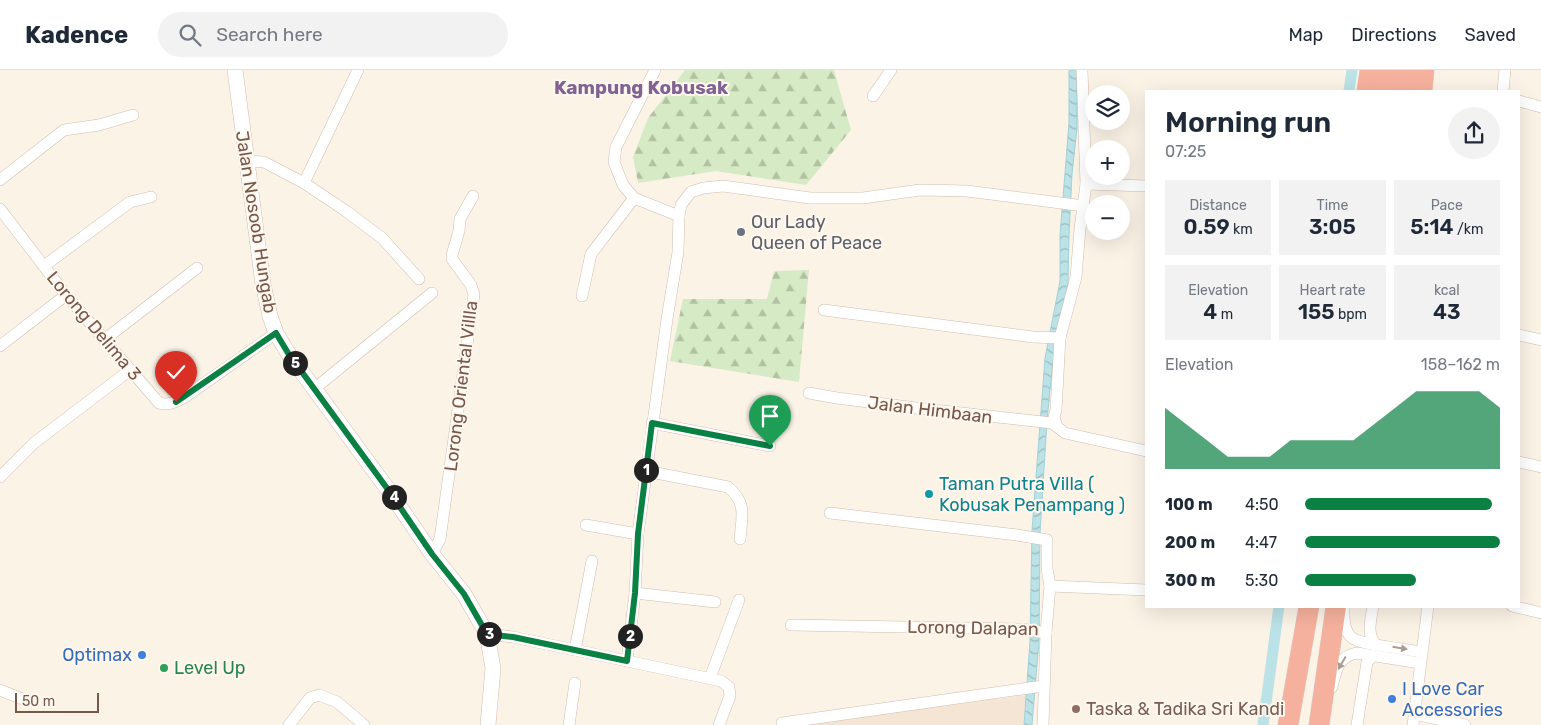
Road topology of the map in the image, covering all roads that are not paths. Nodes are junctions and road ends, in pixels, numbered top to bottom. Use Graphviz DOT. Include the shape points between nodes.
graph roads {
  1 [pos="235,70"];
  2 [pos="358,70"];
  3 [pos="655,70"];
  4 [pos="891,70"];
  5 [pos="1082,70"];
  6 [pos="1370,70"];
  7 [pos="1387,70"];
  8 [pos="1407,70"];
  9 [pos="1424,70"];
  10 [pos="1506,70"];
  11 [pos="1367,90"];
  12 [pos="1384,90"];
  13 [pos="1404,90"];
  14 [pos="1422,90"];
  15 [pos="1503,90"];
  16 [pos="873,96"];
  17 [pos="1520,101"];
  18 [pos="1541,107"];
  19 [pos="133,115"];
  20 [pos="1085,156"];
  21 [pos="246,161"];
  22 [pos="0,180"];
  23 [pos="304,183"];
  24 [pos="1086,185"];
  25 [pos="1116,185"];
  26 [pos="1145,186"];
  27 [pos="473,196"];
  28 [pos="151,198"];
  29 [pos="634,198"];
  30 [pos="1078,204"];
  31 [pos="0,209"];
  32 [pos="679,216"];
  33 [pos="4,222"];
  34 [pos="44,266"];
  35 [pos="197,268"];
  36 [pos="419,279"];
  37 [pos="432,293"];
  38 [pos="66,295"];
  39 [pos="582,296"];
  40 [pos="824,310"];
  41 [pos="276,333"];
  42 [pos="1520,335"];
  43 [pos="1060,338"];
  44 [pos="104,340"];
  45 [pos="1541,340"];
  46 [pos="0,346"];
  47 [pos="130,370"];
  48 [pos="314,389"];
  49 [pos="810,393"];
  50 [pos="652,423"];
  51 [pos="1054,423"];
  52 [pos="770,446"];
  53 [pos="1145,451"];
  54 [pos="1520,462"];
  55 [pos="1541,467"];
  56 [pos="646,471"];
  57 [pos="0,477"];
  58 [pos="830,513"];
  59 [pos="586,525"];
  60 [pos="638,534"];
  61 [pos="740,539"];
  62 [pos="432,554"];
  63 [pos="592,561"];
  64 [pos="1050,586"];
  65 [pos="1145,590"];
  66 [pos="635,593"];
  67 [pos="739,600"];
  68 [pos="715,602"];
  69 [pos="1309,608"];
  70 [pos="1336,608"];
  71 [pos="1344,608"];
  72 [pos="1372,608"];
  73 [pos="1428,608"];
  74 [pos="1520,608"];
  75 [pos="1541,613"];
  76 [pos="791,625"];
  77 [pos="1046,632"];
  78 [pos="487,634"];
  79 [pos="575,650"];
  80 [pos="1374,650"];
  81 [pos="1420,657"];
  82 [pos="627,661"];
  83 [pos="710,678"];
  84 [pos="575,683"];
  85 [pos="1040,687"];
  86 [pos="0,690"];
  87 [pos="25,700"];
  88 [pos="1413,720"];
  89 [pos="1320,721"];
  90 [pos="289,725"];
  91 [pos="364,725"];
  92 [pos="488,725"];
  93 [pos="569,725"];
  94 [pos="719,725"];
  95 [pos="782,725"];
  96 [pos="1043,725"];
  97 [pos="1288,725"];
  98 [pos="1357,725"];
  99 [pos="1465,725"];
  1 -- 21 [label="main road, Jalan Nosoob Hungab"];
  2 -- 23 [label="street"];
  3 -- 29 [label="street" via="616,147 614,162 622,185"];
  4 -- 16 [label="street"];
  5 -- 20 [label="street"];
  6 -- 11 [label="highway"];
  7 -- 12 [label="highway"];
  8 -- 13 [label="highway"];
  9 -- 14 [label="highway"];
  10 -- 15 [label="street"];
  17 -- 18 [label="street"];
  19 -- 22 [label="street" via="100,125 64,130"];
  21 -- 23 [label="street" via="264,162"];
  21 -- 41 [label="main road, Jalan Nosoob Hungab" via="263,284"];
  23 -- 36 [label="street" via="382,238"];
  24 -- 30 [label="street"];
  25 -- 26 [label="street"];
  27 -- 62 [label="street, Lorong Oriental Villla" via="460,219 452,255 471,285 474,301 440,539"];
  28 -- 34 [label="street" via="130,202"];
  29 -- 32 [label="street"];
  29 -- 39 [label="street" via="590,254"];
  30 -- 32 [label="street" via="967,191 920,190 863,198 810,198 723,186 691,192 681,205"];
  30 -- 43 [label="street" via="1080,229 1076,277"];
  31 -- 33 [label="street, Lorong Delima 3"];
  32 -- 50 [label="street" via="678,252"];
  33 -- 34 [label="street, Lorong Delima 3"];
  34 -- 38 [label="street, Lorong Delima 3"];
  35 -- 44 [label="street"];
  37 -- 48 [label="street"];
  38 -- 44 [label="street, Lorong Delima 3"];
  38 -- 46 [label="street"];
  40 -- 43 [label="street"];
  41 -- 47 [label="street, Lorong Delima 3" via="176,402 159,402"];
  41 -- 48 [label="main road, Jalan Nosoob Hungab"];
  42 -- 45 [label="street"];
  43 -- 51 [label="street"];
  44 -- 47 [label="street, Lorong Delima 3"];
  47 -- 57 [label="street" via="34,442"];
  48 -- 62 [label="main road, Jalan Nosoob Hungab"];
  49 -- 51 [label="street, Jalan Himbaan"];
  50 -- 52 [label="street"];
  50 -- 56 [label="street"];
  51 -- 53 [label="street" via="1065,433"];
  54 -- 55 [label="street"];
  56 -- 60 [label="street"];
  56 -- 61 [label="street" via="728,487 742,504"];
  58 -- 64 [label="street, Lorong Dalapan" via="1047,540"];
  59 -- 60 [label="street"];
  60 -- 66 [label="street"];
  62 -- 78 [label="main road, Jalan Nosoob Hungab" via="464,594"];
  63 -- 79 [label="street"];
  64 -- 65 [label="street"];
  64 -- 77 [label="street, Lorong Dalapan"];
  66 -- 68 [label="street"];
  66 -- 82 [label="street"];
  67 -- 83 [label="street"];
  69 -- 97 [label="highway"];
  70 -- 89 [label="highway"];
  71 -- 80 [label="street" via="1347,631 1352,638"];
  72 -- 80 [label="street" via="1369,633"];
  73 -- 81 [label="street"];
  74 -- 75 [label="street"];
  76 -- 77 [label="street, Lorong Dalapan"];
  77 -- 85 [label="street"];
  78 -- 79 [label="street"];
  78 -- 92 [label="main road, Jalan Nosoob Hungab" via="493,668"];
  79 -- 82 [label="street"];
  80 -- 81 [label="street"];
  80 -- 89 [label="street, one-way" via="1348,654 1343,658"];
  80 -- 98 [label="street" via="1367,662"];
  81 -- 88 [label="street"];
  82 -- 83 [label="street"];
  83 -- 94 [label="street" via="729,687 730,696"];
  84 -- 93 [label="street"];
  85 -- 95 [label="street"];
  85 -- 96 [label="street"];
  86 -- 87 [label="street"];
  88 -- 99 [label="street"];
  90 -- 91 [label="street" via="310,698 319,694 338,702"];
}
